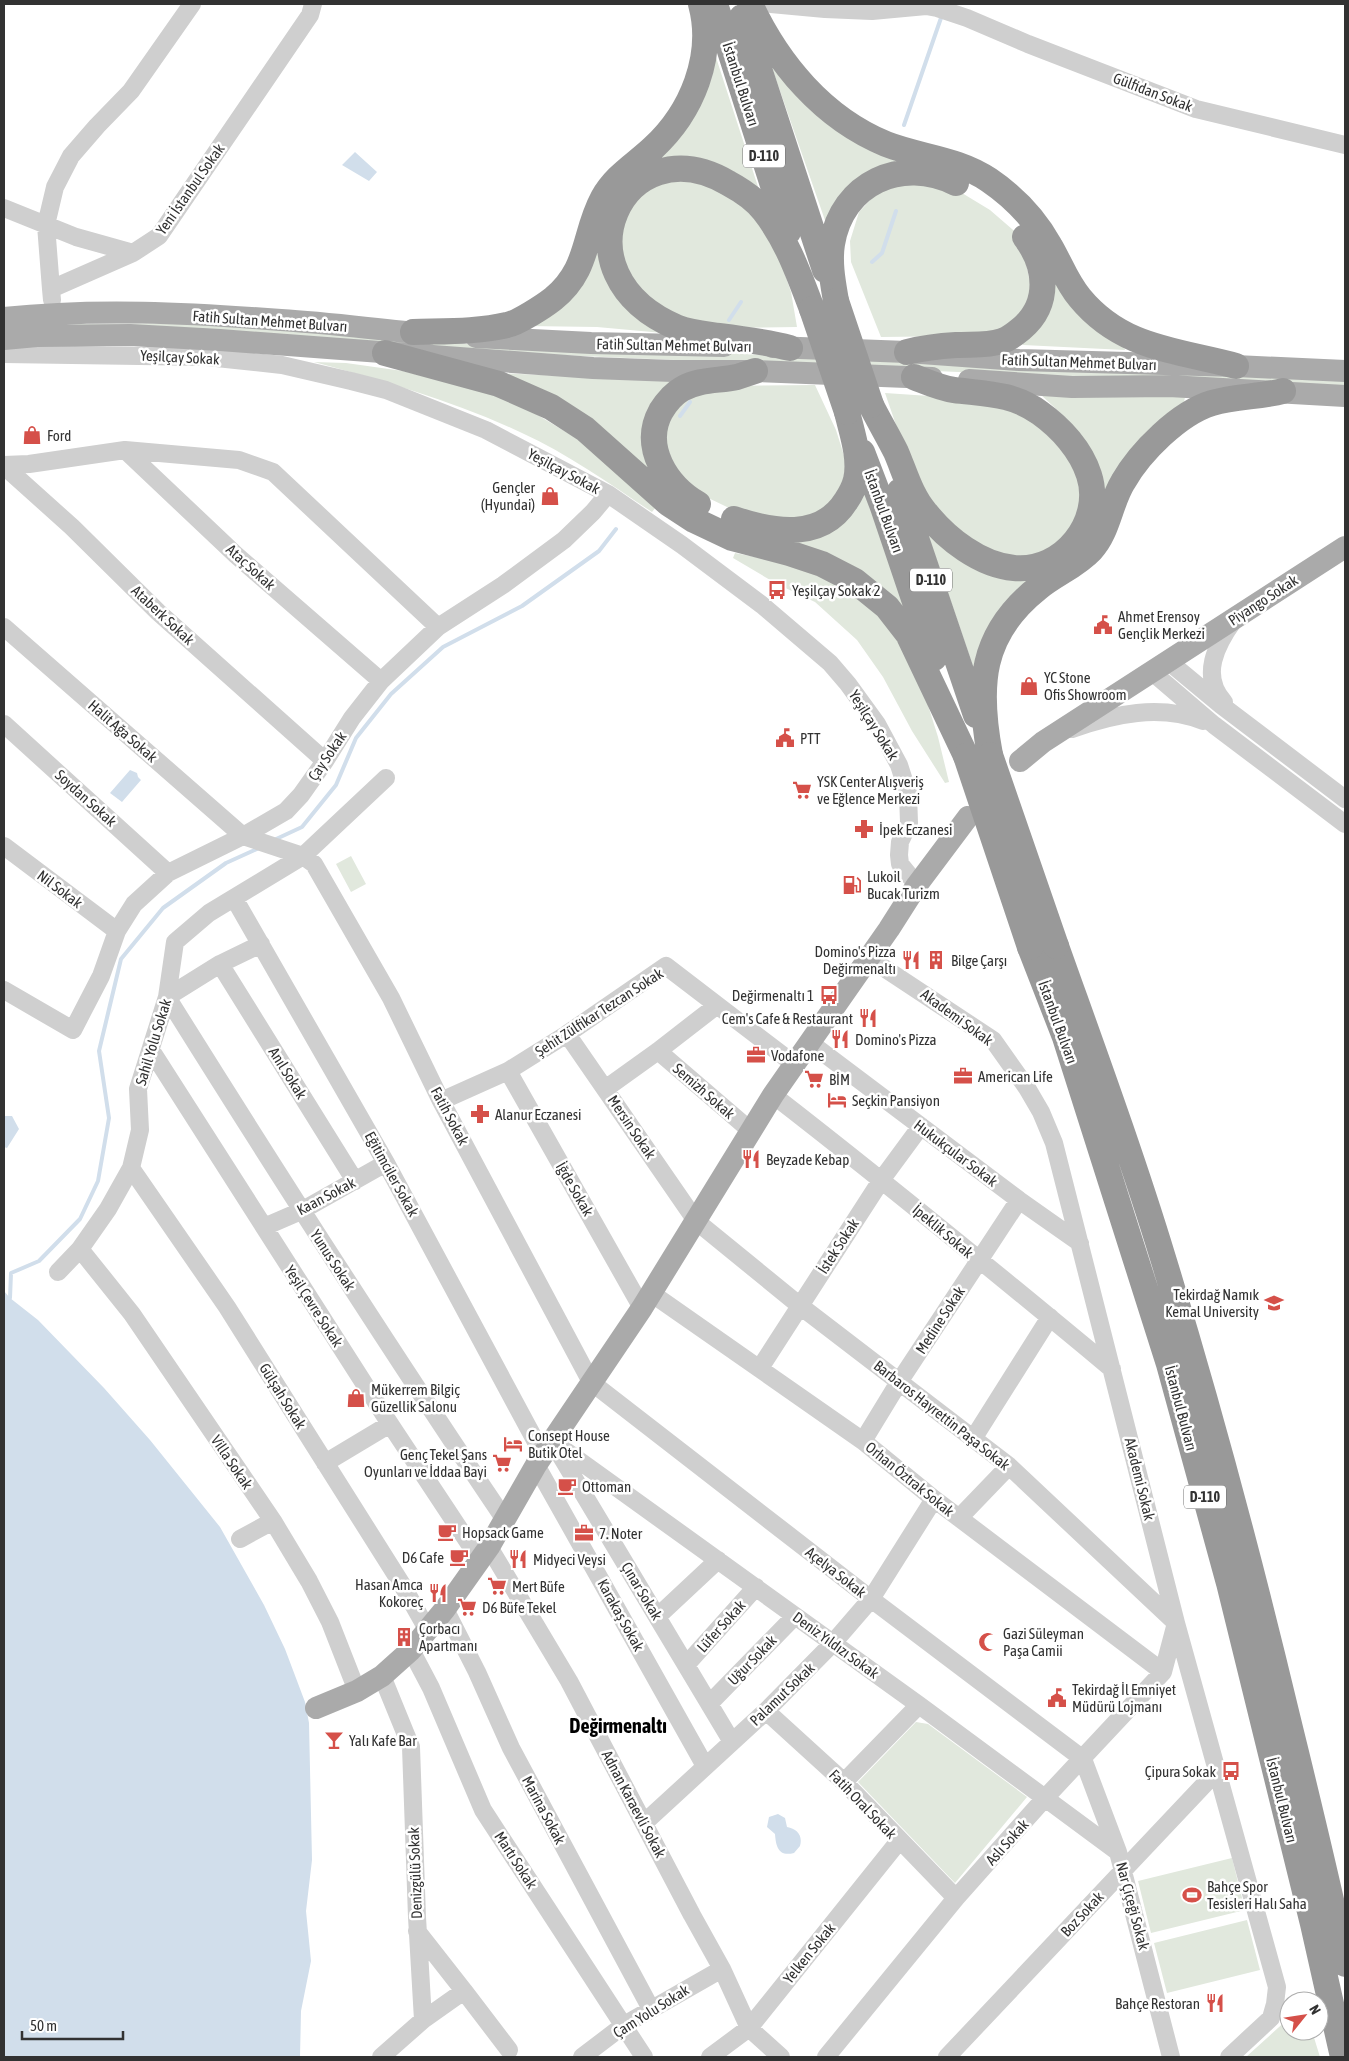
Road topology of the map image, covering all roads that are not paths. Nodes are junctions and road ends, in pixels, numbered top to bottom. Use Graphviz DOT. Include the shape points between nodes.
graph roads {
  1 [pos="192,4"];
  2 [pos="313,4"];
  3 [pos="701,4"];
  4 [pos="715,4"];
  5 [pos="738,4"];
  6 [pos="750,4"];
  7 [pos="771,4"];
  8 [pos="1345,145"];
  9 [pos="4,208"];
  10 [pos="46,225"];
  11 [pos="133,253"];
  12 [pos="51,289"];
  13 [pos="824,305"];
  14 [pos="53,313"];
  15 [pos="4,318"];
  16 [pos="413,332"];
  17 [pos="4,339"];
  18 [pos="790,348"];
  19 [pos="906,352"];
  20 [pos="385,353"];
  21 [pos="4,354"];
  22 [pos="1236,366"];
  23 [pos="756,371"];
  24 [pos="1345,371"];
  25 [pos="914,377"];
  26 [pos="1283,391"];
  27 [pos="1345,396"];
  28 [pos="859,409"];
  29 [pos="125,450"];
  30 [pos="4,466"];
  31 [pos="608,494"];
  32 [pos="1345,547"];
  33 [pos="1235,618"];
  34 [pos="4,627"];
  35 [pos="438,627"];
  36 [pos="1160,667"];
  37 [pos="381,681"];
  38 [pos="1236,715"];
  39 [pos="4,724"];
  40 [pos="1214,725"];
  41 [pos="1055,735"];
  42 [pos="978,755"];
  43 [pos="325,761"];
  44 [pos="1020,761"];
  45 [pos="386,778"];
  46 [pos="1345,799"];
  47 [pos="968,817"];
  48 [pos="1345,824"];
  49 [pos="242,836"];
  50 [pos="4,846"];
  51 [pos="303,856"];
  52 [pos="168,873"];
  53 [pos="917,885"];
  54 [pos="234,898"];
  55 [pos="116,931"];
  56 [pos="261,944"];
  57 [pos="869,958"];
  58 [pos="220,964"];
  59 [pos="4,991"];
  60 [pos="167,997"];
  61 [pos="716,1006"];
  62 [pos="567,1034"];
  63 [pos="809,1042"];
  64 [pos="152,1050"];
  65 [pos="658,1051"];
  66 [pos="794,1064"];
  67 [pos="508,1071"];
  68 [pos="605,1088"];
  69 [pos="773,1095"];
  70 [pos="441,1101"];
  71 [pos="921,1126"];
  72 [pos="751,1131"];
  73 [pos="386,1163"];
  74 [pos="131,1168"];
  75 [pos="882,1179"];
  76 [pos="356,1181"];
  77 [pos="1019,1200"];
  78 [pos="301,1211"];
  79 [pos="696,1221"];
  80 [pos="264,1227"];
  81 [pos="1080,1243"];
  82 [pos="80,1249"];
  83 [pos="979,1261"];
  84 [pos="58,1272"];
  85 [pos="646,1300"];
  86 [pos="799,1305"];
  87 [pos="1050,1317"];
  88 [pos="760,1368"];
  89 [pos="1112,1369"];
  90 [pos="591,1382"];
  91 [pos="899,1382"];
  92 [pos="390,1424"];
  93 [pos="973,1438"];
  94 [pos="864,1442"];
  95 [pos="544,1453"];
  96 [pos="325,1463"];
  97 [pos="1009,1466"];
  98 [pos="934,1499"];
  99 [pos="959,1518"];
  100 [pos="505,1520"];
  101 [pos="273,1522"];
  102 [pos="240,1539"];
  103 [pos="485,1553"];
  104 [pos="718,1560"];
  105 [pos="756,1587"];
  106 [pos="871,1599"];
  107 [pos="445,1608"];
  108 [pos="795,1616"];
  109 [pos="657,1617"];
  110 [pos="1176,1623"];
  111 [pos="427,1629"];
  112 [pos="833,1643"];
  113 [pos="410,1650"];
  114 [pos="686,1665"];
  115 [pos="1163,1672"];
  116 [pos="382,1676"];
  117 [pos="358,1691"];
  118 [pos="709,1704"];
  119 [pos="919,1704"];
  120 [pos="316,1708"];
  121 [pos="766,1711"];
  122 [pos="732,1742"];
  123 [pos="1083,1759"];
  124 [pos="706,1766"];
  125 [pos="1218,1770"];
  126 [pos="844,1782"];
  127 [pos="1045,1798"];
  128 [pos="644,1823"];
  129 [pos="899,1841"];
  130 [pos="1118,1852"];
  131 [pos="1124,1870"];
  132 [pos="956,1898"];
  133 [pos="417,1931"];
  134 [pos="1345,1964"];
  135 [pos="722,1969"];
  136 [pos="464,1991"];
  137 [pos="651,2009"];
  138 [pos="423,2020"];
  139 [pos="624,2025"];
  140 [pos="749,2028"];
  141 [pos="508,2050"];
  142 [pos="381,2057"];
  143 [pos="582,2057"];
  144 [pos="644,2057"];
  145 [pos="710,2057"];
  146 [pos="780,2057"];
  147 [pos="826,2057"];
  148 [pos="947,2057"];
  149 [pos="1171,2057"];
  150 [pos="1229,2057"];
  151 [pos="1343,2057"];
  1 -- 10 [label="street" via="131,91 71,156 56,187"];
  2 -- 11 [label="street, Yeni İstanbul Sokak" via="310,15 159,236"];
  3 -- 16 [label="highway" via="703,58 693,93 664,138 611,185 596,214 585,254 569,282 553,298 509,325"];
  4 -- 13 [label="highway, İstanbul Bulvarı / D-110"];
  5 -- 13 [label="highway, İstanbul Bulvarı / D-110"];
  6 -- 22 [label="highway" via="760,26 792,72 831,112 886,144 978,174 1021,206 1037,225 1079,297 1102,319 1158,349"];
  7 -- 8 [label="street, Gülfidan Sokak" via="872,10 926,6 948,11 1196,109"];
  9 -- 10 [label="street"];
  10 -- 11 [label="street"];
  10 -- 12 [label="street"];
  11 -- 12 [label="street, Yeni İstanbul Sokak"];
  12 -- 14 [label="street"];
  13 -- 18 [label="highway" via="763,209 718,176 679,168 648,177 623,197 612,222 609,244 617,277 628,293 645,308 678,328"];
  13 -- 19 [label="highway" via="835,229 852,197 864,187 894,174 932,174 953,181 992,202 1009,216 1034,249 1040,264 1043,290 1034,315 1001,342 927,347"];
  13 -- 28 [label="highway, İstanbul Bulvarı / D-110, bridge"];
  14 -- 15 [label="main road, Fatih Sultan Mehmet Bulvarı"];
  14 -- 16 [label="main road, Fatih Sultan Mehmet Bulvarı" via="201,315"];
  16 -- 18 [label="main road, Fatih Sultan Mehmet Bulvarı" via="591,343"];
  17 -- 20 [label="main road, Fatih Sultan Mehmet Bulvarı" via="130,335"];
  18 -- 19 [label="main road, Fatih Sultan Mehmet Bulvarı"];
  19 -- 22 [label="main road, Fatih Sultan Mehmet Bulvarı" via="1019,360"];
  20 -- 23 [label="main road, Fatih Sultan Mehmet Bulvarı" via="593,368"];
  20 -- 42 [label="highway" via="499,384 551,406 584,429 668,503 694,520 732,538 822,564 855,581 887,607 904,628 938,701"];
  21 -- 31 [label="street, Yeşilçay Sokak" via="207,357 282,365 386,390 486,430"];
  22 -- 24 [label="main road, Fatih Sultan Mehmet Bulvarı"];
  23 -- 25 [label="main road, Fatih Sultan Mehmet Bulvarı"];
  23 -- 28 [label="highway" via="705,380 680,390 658,417 653,438 660,464 676,488 707,508 756,527 803,530 819,525 841,508 856,481"];
  25 -- 26 [label="main road, Fatih Sultan Mehmet Bulvarı" via="1072,386"];
  25 -- 28 [label="highway" via="953,390 1011,397 1040,413 1067,437 1089,475 1092,504 1082,532 1062,555 1048,562 1015,568 987,560 956,542 915,498 896,452"];
  26 -- 27 [label="main road, Fatih Sultan Mehmet Bulvarı"];
  26 -- 42 [label="highway" via="1213,403 1195,411 1172,426 1137,461 1122,483 1092,549 1081,560 1043,584 1013,611 1002,627 992,646 983,686 984,725"];
  28 -- 42 [label="highway, İstanbul Bulvarı / D-110" via="914,596"];
  29 -- 30 [label="street"];
  29 -- 35 [label="street" via="239,460 273,472"];
  29 -- 37 [label="street, Ataç Sokak" via="236,554"];
  30 -- 43 [label="street, Ataberk Sokak" via="72,527 158,612"];
  31 -- 35 [label="street, Çay Sokak" via="564,540"];
  31 -- 53 [label="street, Yeşilçay Sokak" via="762,605 830,663 848,684 877,724 899,765 908,793 909,823 900,842 898,856 900,864"];
  32 -- 33 [label="main road, Piyango Sokak"];
  33 -- 36 [label="main road, Piyango Sokak"];
  33 -- 38 [label="street" via="1216,651 1211,676 1219,697"];
  34 -- 49 [label="street, Halit Ağa Sokak"];
  35 -- 37 [label="street, Çay Sokak"];
  36 -- 38 [label="street" via="1194,684"];
  36 -- 40 [label="street"];
  36 -- 41 [label="main road, Piyango Sokak"];
  37 -- 43 [label="street, Çay Sokak" via="352,718"];
  38 -- 46 [label="street"];
  39 -- 52 [label="street, Soydan Sokak"];
  40 -- 41 [label="street" via="1188,715 1130,713"];
  40 -- 48 [label="street"];
  41 -- 44 [label="main road, Piyango Sokak"];
  42 -- 134 [label="highway, İstanbul Bulvarı / D-110, bridge" via="1056,946 1163,1257 1252,1575 1332,1898"];
  42 -- 151 [label="highway, İstanbul Bulvarı / D-110, bridge" via="1030,947 1065,1037 1169,1364 1231,1592"];
  43 -- 49 [label="street, Çay Sokak" via="286,811"];
  45 -- 51 [label="street, Sahil Yolu Sokak"];
  47 -- 53 [label="main road"];
  49 -- 51 [label="street"];
  49 -- 52 [label="street, Çay Sokak"];
  50 -- 55 [label="street, Nil Sokak"];
  51 -- 54 [label="street, Sahil Yolu Sokak"];
  51 -- 70 [label="street, Fatih Sokak" via="314,864 336,900 391,998"];
  52 -- 55 [label="street, Çay Sokak" via="134,904"];
  53 -- 57 [label="main road"];
  54 -- 56 [label="street, Eğitimciler Sokak"];
  54 -- 60 [label="street, Sahil Yolu Sokak" via="175,942"];
  55 -- 59 [label="street, Çay Sokak" via="101,976 73,1030"];
  56 -- 58 [label="street"];
  56 -- 73 [label="street, Eğitimciler Sokak"];
  57 -- 63 [label="main road"];
  57 -- 81 [label="street, Akademi Sokak" via="987,1036 1011,1063 1041,1112 1054,1143"];
  58 -- 60 [label="street"];
  58 -- 76 [label="street, Anıl Sokak"];
  60 -- 64 [label="street, Sahil Yolu Sokak"];
  60 -- 78 [label="street, Yunus Sokak"];
  61 -- 62 [label="street, Şehit Zülfikar Tezcan Sokak" via="666,966"];
  61 -- 65 [label="street"];
  61 -- 66 [label="street, Şehit Zülfikar Tezcan Sokak"];
  62 -- 67 [label="street, Şehit Zülfikar Tezcan Sokak"];
  62 -- 68 [label="street, Mersin Sokak"];
  63 -- 66 [label="main road"];
  63 -- 71 [label="street, Hukukçular Sokak"];
  64 -- 74 [label="street, Sahil Yolu Sokak" via="138,1089 140,1130"];
  64 -- 80 [label="street, Yeşil Çevre Sokak"];
  65 -- 68 [label="street"];
  65 -- 72 [label="street, Semizh Sokak"];
  66 -- 69 [label="main road"];
  67 -- 70 [label="street, Şehit Zülfikar Tezcan Sokak"];
  67 -- 85 [label="street, İğde Sokak"];
  68 -- 79 [label="street, Mersin Sokak"];
  69 -- 72 [label="main road"];
  69 -- 75 [label="street, İpeklik Sokak"];
  70 -- 90 [label="street, Fatih Sokak"];
  71 -- 75 [label="street, İstek Sokak"];
  71 -- 77 [label="street, Hukukçular Sokak"];
  72 -- 79 [label="main road"];
  73 -- 76 [label="street, Kaan Sokak"];
  73 -- 95 [label="street, Eğitimciler Sokak"];
  74 -- 82 [label="street, Sahil Yolu Sokak"];
  74 -- 96 [label="street, Gülşah Sokak" via="227,1307"];
  75 -- 83 [label="street, İpeklik Sokak"];
  75 -- 86 [label="street, İstek Sokak"];
  76 -- 78 [label="street, Kaan Sokak"];
  77 -- 81 [label="street, Hukukçular Sokak"];
  77 -- 83 [label="street, Medine Sokak"];
  78 -- 80 [label="street, Kaan Sokak"];
  78 -- 100 [label="street, Yunus Sokak"];
  79 -- 85 [label="main road"];
  79 -- 86 [label="street, Barbaros Hayrettin Paşa Sokak"];
  80 -- 92 [label="street, Yeşil Çevre Sokak"];
  81 -- 89 [label="street, Akademi Sokak"];
  82 -- 84 [label="street, Sahil Yolu Sokak"];
  82 -- 101 [label="street, Villa Sokak" via="132,1314"];
  83 -- 87 [label="street, İpeklik Sokak"];
  83 -- 91 [label="street, Medine Sokak"];
  85 -- 88 [label="street, Orhan Öztrak Sokak"];
  85 -- 90 [label="main road"];
  86 -- 88 [label="street, İstek Sokak"];
  86 -- 91 [label="street, Barbaros Hayrettin Paşa Sokak"];
  87 -- 89 [label="street, İpeklik Sokak"];
  87 -- 93 [label="street"];
  88 -- 94 [label="street, Orhan Öztrak Sokak"];
  89 -- 110 [label="street, Akademi Sokak"];
  90 -- 95 [label="main road"];
  90 -- 106 [label="street, Açelya Sokak"];
  91 -- 93 [label="street, Barbaros Hayrettin Paşa Sokak"];
  91 -- 94 [label="street, Medine Sokak"];
  92 -- 96 [label="street"];
  92 -- 103 [label="street, Yeşil Çevre Sokak"];
  93 -- 97 [label="street, Barbaros Hayrettin Paşa Sokak"];
  94 -- 98 [label="street, Orhan Öztrak Sokak"];
  95 -- 100 [label="main road"];
  95 -- 104 [label="street, Deniz Yıldızı Sokak"];
  95 -- 109 [label="street, Çınar Sokak"];
  95 -- 124 [label="street, Karakaş Sokak"];
  96 -- 111 [label="street, Gülşah Sokak"];
  97 -- 99 [label="street"];
  97 -- 110 [label="street, Barbaros Hayrettin Paşa Sokak"];
  98 -- 99 [label="street, Orhan Öztrak Sokak"];
  98 -- 106 [label="street, Palamut Sokak"];
  99 -- 115 [label="street, Orhan Öztrak Sokak"];
  100 -- 103 [label="main road"];
  101 -- 102 [label="street"];
  101 -- 117 [label="street, Villa Sokak" via="330,1622"];
  103 -- 107 [label="main road"];
  103 -- 128 [label="street, Adnan Karaevli Sokak" via="569,1681"];
  104 -- 105 [label="street, Deniz Yıldızı Sokak"];
  104 -- 109 [label="street"];
  105 -- 108 [label="street, Deniz Yıldızı Sokak"];
  105 -- 114 [label="street, Lüfer Sokak"];
  106 -- 112 [label="street, Palamut Sokak"];
  106 -- 123 [label="street, Açelya Sokak"];
  107 -- 111 [label="main road"];
  107 -- 137 [label="street, Marina Sokak" via="512,1748"];
  108 -- 112 [label="street, Deniz Yıldızı Sokak"];
  108 -- 118 [label="street, Uğur Sokak"];
  109 -- 114 [label="street, Çınar Sokak"];
  110 -- 115 [label="street, Aslı Sokak"];
  110 -- 125 [label="street, Akademi Sokak"];
  111 -- 113 [label="main road"];
  112 -- 119 [label="street, Deniz Yıldızı Sokak"];
  112 -- 121 [label="street, Palamut Sokak"];
  113 -- 116 [label="main road"];
  113 -- 139 [label="street, Martı Sokak" via="431,1688 484,1810"];
  114 -- 118 [label="street, Çınar Sokak"];
  115 -- 123 [label="street, Aslı Sokak"];
  116 -- 117 [label="main road"];
  116 -- 133 [label="street, Denizgülü Sokak" via="411,1747"];
  117 -- 120 [label="main road"];
  118 -- 122 [label="street, Çınar Sokak"];
  119 -- 126 [label="street"];
  119 -- 127 [label="street, Deniz Yıldızı Sokak"];
  121 -- 122 [label="street, Palamut Sokak"];
  121 -- 126 [label="street, Fatih Oral Sokak"];
  122 -- 124 [label="street, Palamut Sokak"];
  123 -- 127 [label="street, Aslı Sokak"];
  123 -- 130 [label="street, Nar Çiçeği Sokak"];
  124 -- 128 [label="street, Palamut Sokak"];
  125 -- 131 [label="street, Boz Sokak"];
  125 -- 150 [label="street, Akademi Sokak" via="1277,1987 1271,2018"];
  126 -- 129 [label="street, Fatih Oral Sokak"];
  127 -- 130 [label="street, Deniz Yıldızı Sokak"];
  127 -- 132 [label="street, Aslı Sokak"];
  128 -- 135 [label="street, Adnan Karaevli Sokak"];
  129 -- 132 [label="street, Fatih Oral Sokak"];
  129 -- 140 [label="street, Yelken Sokak"];
  130 -- 131 [label="street, Nar Çiçeği Sokak"];
  131 -- 148 [label="street, Boz Sokak"];
  131 -- 149 [label="street, Nar Çiçeği Sokak"];
  132 -- 147 [label="street, Aslı Sokak"];
  133 -- 136 [label="street"];
  133 -- 138 [label="street, Denizgülü Sokak"];
  135 -- 137 [label="street, Çam Yolu Sokak"];
  135 -- 140 [label="street, Adnan Karaevli Sokak"];
  136 -- 138 [label="street"];
  136 -- 141 [label="street"];
  137 -- 139 [label="street, Çam Yolu Sokak"];
  138 -- 142 [label="street"];
  139 -- 143 [label="street, Çam Yolu Sokak"];
  139 -- 144 [label="street, Martı Sokak"];
  140 -- 145 [label="street, Yelken Sokak"];
  140 -- 146 [label="street, Adnan Karaevli Sokak"];
}
